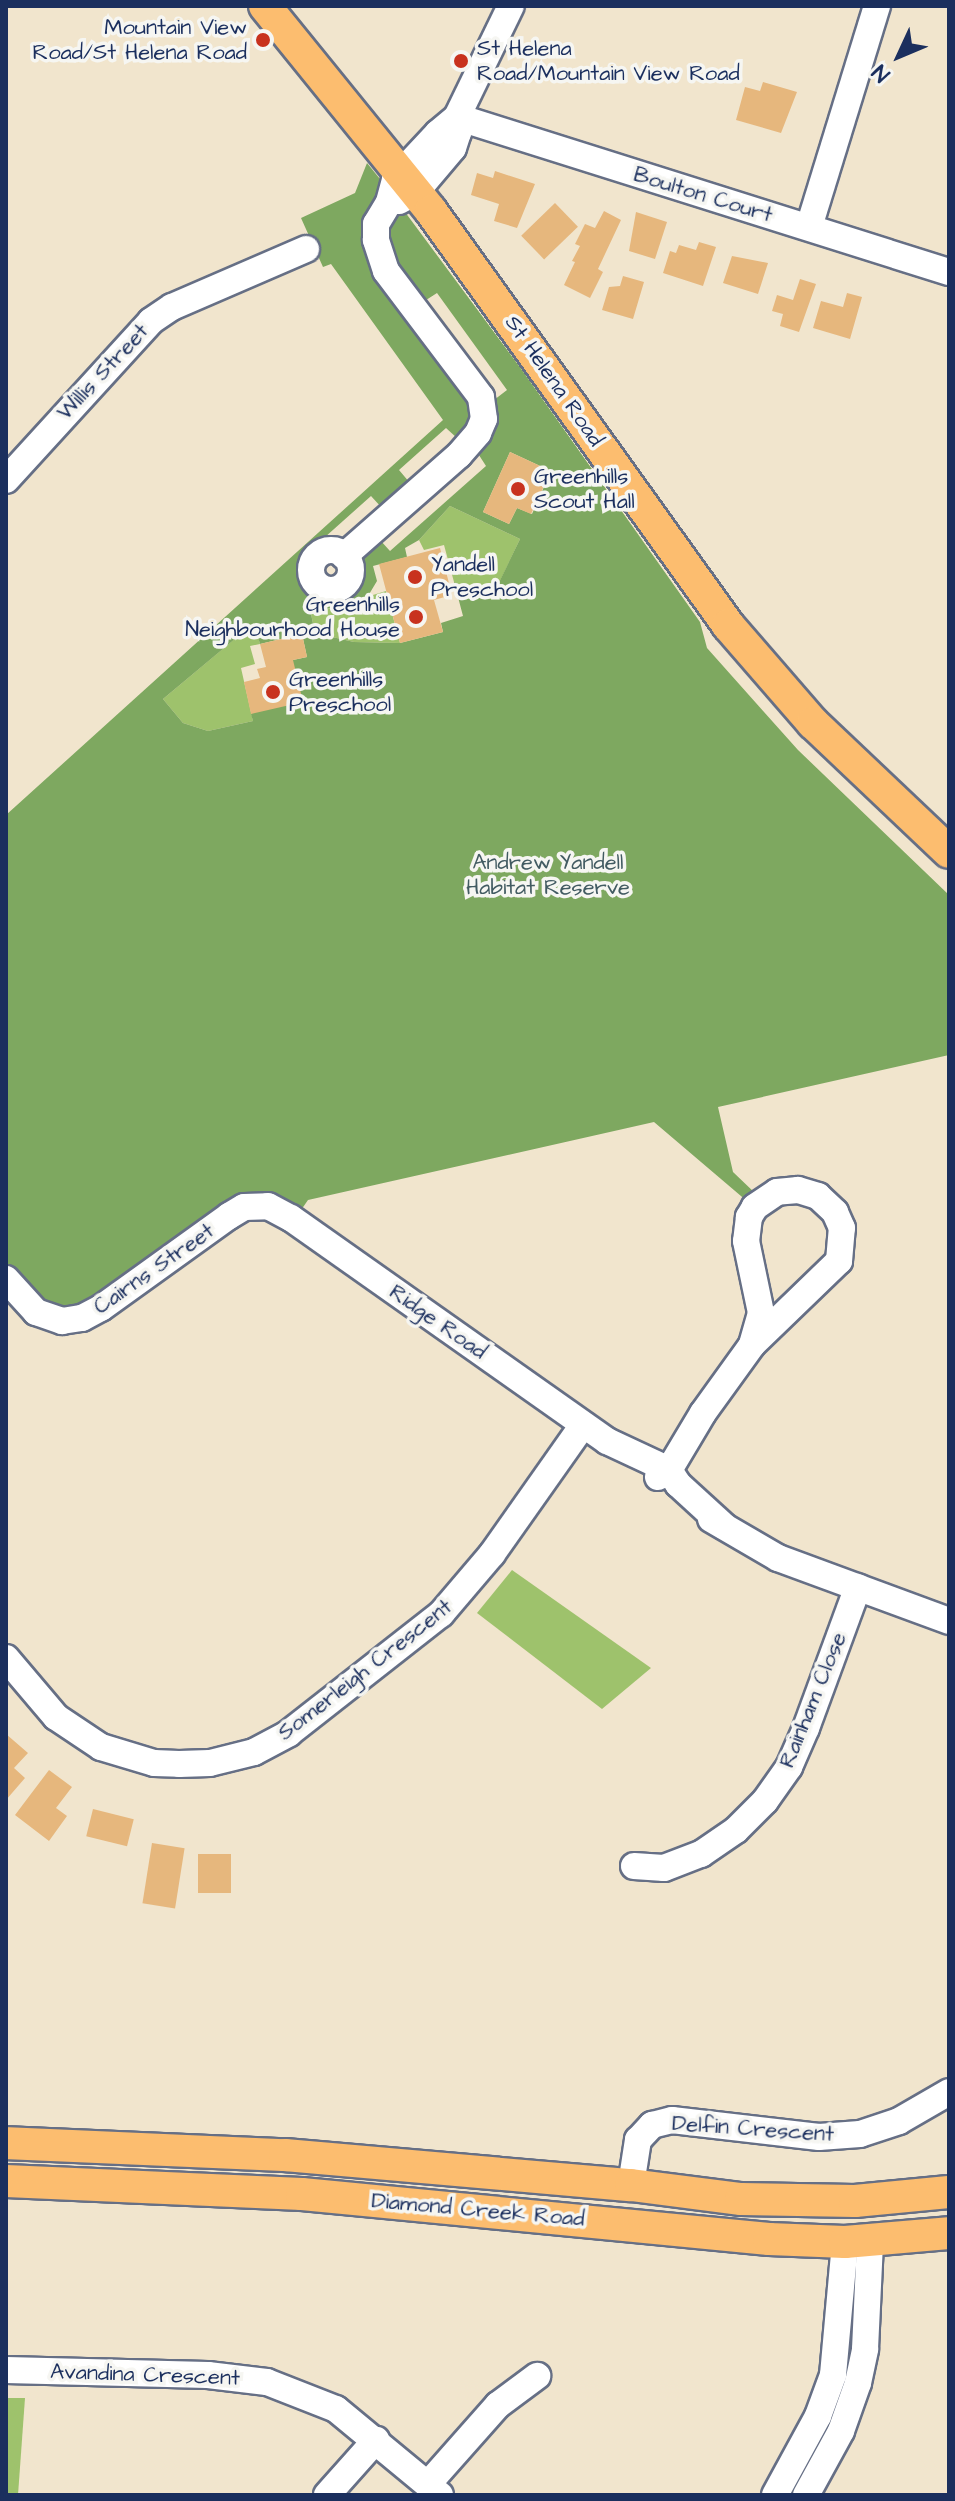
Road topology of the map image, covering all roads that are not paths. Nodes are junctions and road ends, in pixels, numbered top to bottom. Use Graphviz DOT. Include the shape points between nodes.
graph roads {
  1 [pos="265,6"];
  2 [pos="511,6"];
  3 [pos="877,6"];
  4 [pos="457,117"];
  5 [pos="401,189"];
  6 [pos="809,227"];
  7 [pos="306,249"];
  8 [pos="949,272"];
  9 [pos="6,480"];
  10 [pos="344,556"];
  11 [pos="949,852"];
  12 [pos="268,1206"];
  13 [pos="6,1279"];
  14 [pos="752,1345"];
  15 [pos="583,1425"];
  16 [pos="662,1471"];
  17 [pos="858,1587"];
  18 [pos="949,1621"];
  19 [pos="6,1658"];
  20 [pos="634,1866"];
  21 [pos="949,2092"];
  22 [pos="6,2143"];
  23 [pos="6,2181"];
  24 [pos="631,2185"];
  25 [pos="949,2192"];
  26 [pos="855,2201"];
  27 [pos="625,2224"];
  28 [pos="949,2233"];
  29 [pos="857,2241"];
  30 [pos="854,2310"];
  31 [pos="6,2370"];
  32 [pos="537,2376"];
  33 [pos="376,2440"];
  34 [pos="434,2490"];
  35 [pos="327,2495"];
  36 [pos="775,2495"];
  37 [pos="806,2495"];
  1 -- 5 [label="main road, St Helena Road"];
  2 -- 4 [label="street"];
  3 -- 6 [label="street"];
  4 -- 5 [label="street"];
  4 -- 6 [label="street, Boulton Court"];
  5 -- 10 [label="street" via="376,224 379,256 481,397 484,419 459,455"];
  5 -- 11 [label="main road, St Helena Road" via="728,625 813,723"];
  6 -- 8 [label="street, Boulton Court"];
  7 -- 9 [label="street, Willis Street" via="151,321"];
  12 -- 13 [label="street, Cairns Street" via="236,1212 82,1318 62,1321 36,1312"];
  12 -- 15 [label="street, Ridge Road"];
  14 -- 14 [label="street" via="761,1313 746,1241 749,1217 777,1192 798,1190 818,1196 842,1228 839,1261"];
  14 -- 16 [label="street"];
  15 -- 16 [label="street, Ridge Road" via="631,1464"];
  15 -- 19 [label="street, Somerleigh Crescent" via="492,1554 441,1614 289,1733 254,1752 179,1764 154,1763 101,1747 56,1717"];
  16 -- 17 [label="street, Ridge Road" via="683,1503 778,1558"];
  17 -- 18 [label="street, Ridge Road"];
  17 -- 20 [label="street, Rainham Close" via="806,1728 789,1767 765,1801 701,1854 664,1868"];
  21 -- 24 [label="street, Delfin Crescent" via="899,2121 860,2134 819,2137 672,2120 652,2125 638,2140"];
  22 -- 24 [label="main road, Diamond Creek Road" via="285,2155"];
  23 -- 27 [label="main road, Diamond Creek Road" via="302,2194"];
  24 -- 26 [label="main road, Diamond Creek Road" via="741,2199"];
  24 -- 27 [label="main road, Delfin Crescent"];
  25 -- 26 [label="main road, Diamond Creek Road"];
  26 -- 29 [label="main road"];
  27 -- 29 [label="main road, Diamond Creek Road"];
  28 -- 29 [label="main road, Diamond Creek Road"];
  29 -- 30 [label="street"];
  30 -- 36 [label="street" via="827,2396"];
  30 -- 37 [label="street" via="865,2349 852,2404"];
  31 -- 33 [label="street, Avandina Crescent" via="208,2375 267,2382 336,2409"];
  32 -- 34 [label="street" via="498,2405"];
  33 -- 34 [label="street, Avandina Crescent"];
  33 -- 35 [label="street"];
}
